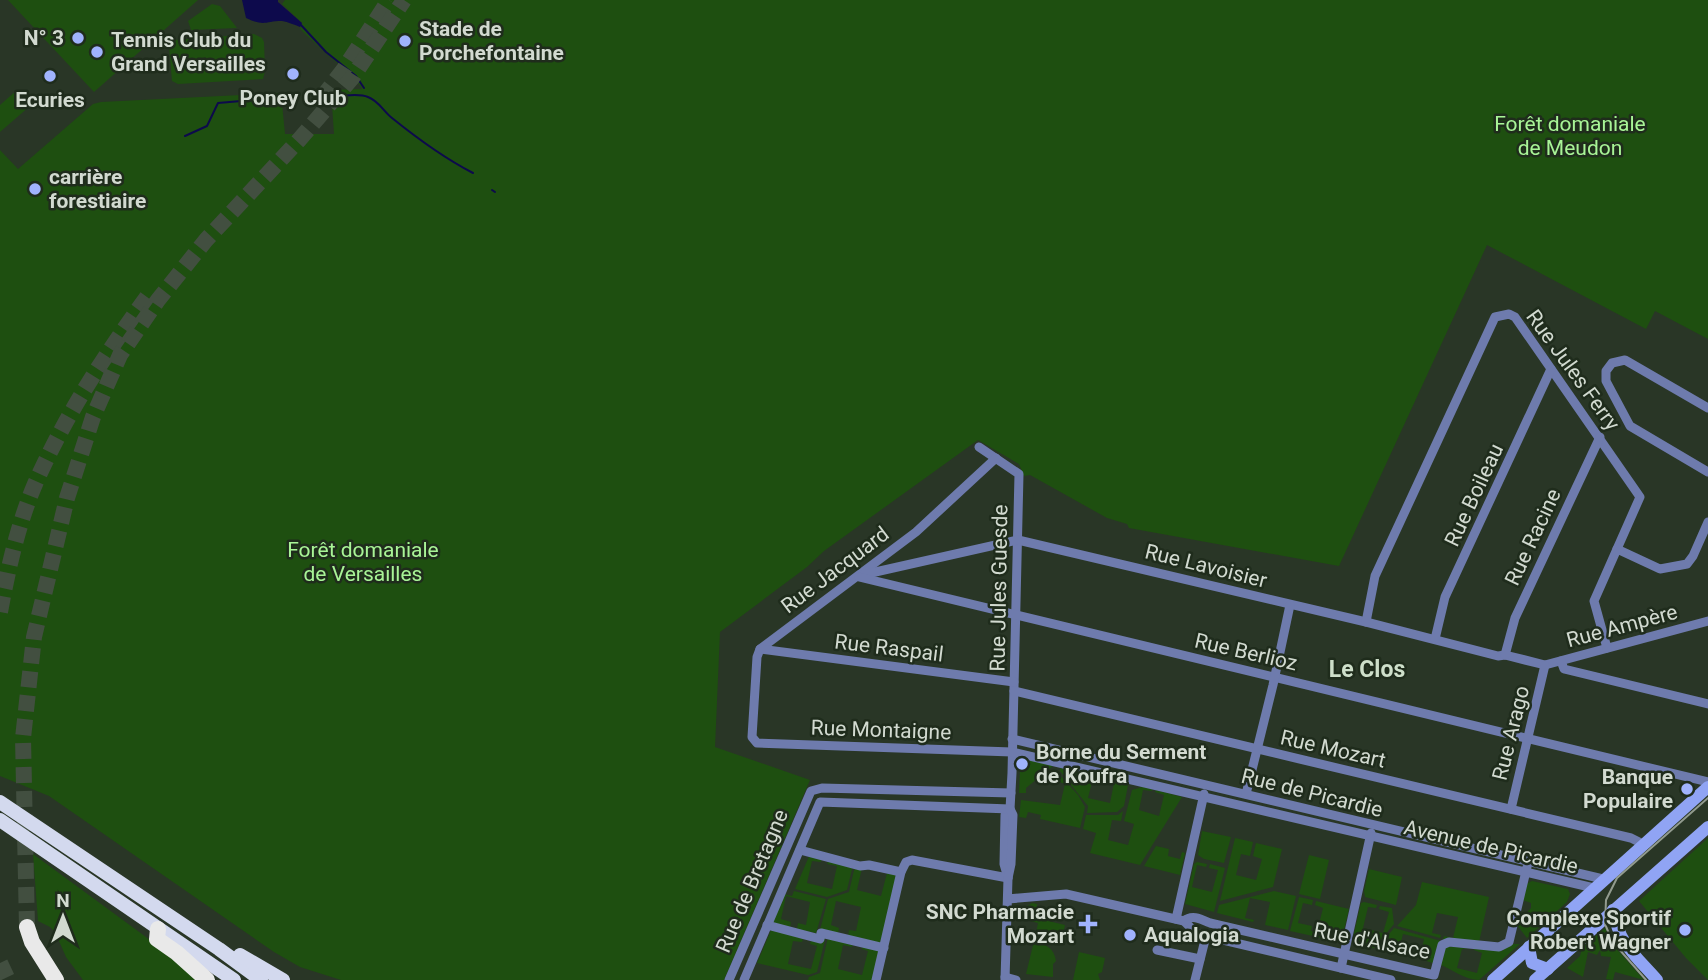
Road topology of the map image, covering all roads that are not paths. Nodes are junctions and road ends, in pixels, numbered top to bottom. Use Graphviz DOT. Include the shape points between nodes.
graph roads {
  1 [pos="1551,369"];
  2 [pos="1708,408"];
  3 [pos="1600,437"];
  4 [pos="979,447"];
  5 [pos="996,458"];
  6 [pos="1708,472"];
  7 [pos="1708,522"];
  8 [pos="1018,540"];
  9 [pos="1617,550"];
  10 [pos="857,576"];
  11 [pos="1290,604"];
  12 [pos="1016,615"];
  13 [pos="1708,621"];
  14 [pos="1366,622"];
  15 [pos="1435,639"];
  16 [pos="760,649"];
  17 [pos="1607,649"];
  18 [pos="1505,655"];
  19 [pos="1561,661"];
  20 [pos="1545,665"];
  21 [pos="1275,677"];
  22 [pos="1014,686"];
  23 [pos="1708,704"];
  24 [pos="1528,737"];
  25 [pos="1013,739"];
  26 [pos="1256,748"];
  27 [pos="1012,752"];
  28 [pos="1206,785"];
  29 [pos="1708,785"];
  30 [pos="822,788"];
  31 [pos="1011,793"];
  32 [pos="1246,794"];
  33 [pos="0,795"];
  34 [pos="807,796"];
  35 [pos="1203,797"];
  36 [pos="0,802"];
  37 [pos="820,802"];
  38 [pos="1010,809"];
  39 [pos="1511,809"];
  40 [pos="20,816"];
  41 [pos="0,820"];
  42 [pos="1373,825"];
  43 [pos="1708,827"];
  44 [pos="1370,836"];
  45 [pos="1640,845"];
  46 [pos="800,850"];
  47 [pos="1529,862"];
  48 [pos="901,872"];
  49 [pos="1526,873"];
  50 [pos="1008,878"];
  51 [pos="1598,884"];
  52 [pos="1007,900"];
  53 [pos="1613,910"];
  54 [pos="1183,922"];
  55 [pos="767,925"];
  56 [pos="27,927"];
  57 [pos="158,929"];
  58 [pos="1206,936"];
  59 [pos="1529,947"];
  60 [pos="884,948"];
  61 [pos="219,949"];
  62 [pos="1157,950"];
  63 [pos="1344,954"];
  64 [pos="1200,959"];
  65 [pos="1514,961"];
  66 [pos="1341,968"];
  67 [pos="1548,969"];
  68 [pos="880,978"];
  69 [pos="1005,979"];
  70 [pos="56,980"];
  71 [pos="207,980"];
  72 [pos="234,980"];
  73 [pos="261,980"];
  74 [pos="283,980"];
  75 [pos="729,980"];
  76 [pos="744,980"];
  77 [pos="1016,980"];
  78 [pos="1195,980"];
  79 [pos="1391,980"];
  80 [pos="1493,980"];
  81 [pos="1534,980"];
  82 [pos="1657,980"];
  1 -- 3 [label="street, Rue Jules Ferry"];
  1 -- 14 [label="street, Rue Jules Ferry" via="1512,314 1494,317 1376,576"];
  1 -- 15 [label="street, Rue Boileau" via="1445,597"];
  2 -- 6 [label="street" via="1625,360 1612,363 1606,371 1607,385 1630,426"];
  3 -- 9 [label="street, Rue Jules Ferry" via="1640,497"];
  3 -- 18 [label="street, Rue Racine" via="1515,618"];
  4 -- 5 [label="street, Rue Jules Guesde"];
  5 -- 8 [label="street, Rue Jules Guesde" via="1019,474"];
  5 -- 10 [label="street, Rue Jacquard" via="916,532"];
  7 -- 9 [label="street" via="1687,564 1660,569"];
  8 -- 10 [label="street, Rue Lavoisier"];
  8 -- 11 [label="street, Rue Lavoisier"];
  8 -- 12 [label="street, Rue Jules Guesde"];
  9 -- 17 [label="street, Rue Jules Ferry" via="1594,601"];
  10 -- 12 [label="street, Rue Berlioz"];
  10 -- 16 [label="street, Rue Jacquard"];
  11 -- 14 [label="street, Rue Lavoisier"];
  11 -- 21 [label="street"];
  12 -- 21 [label="street, Rue Berlioz"];
  12 -- 22 [label="street, Rue Jules Guesde"];
  13 -- 17 [label="street, Rue Ampère"];
  14 -- 15 [label="street, Rue Lavoisier"];
  15 -- 18 [label="street, Rue Lavoisier"];
  16 -- 22 [label="street, Rue Raspail"];
  16 -- 27 [label="street, Rue Montaigne" via="752,737 757,743"];
  17 -- 19 [label="street, Rue Ampère"];
  18 -- 20 [label="street, Rue Lavoisier"];
  19 -- 20 [label="street, Rue Ampère"];
  19 -- 23 [label="street" via="1564,669"];
  20 -- 24 [label="street, Rue Arago"];
  21 -- 24 [label="street, Rue Berlioz"];
  21 -- 26 [label="street"];
  22 -- 25 [label="street, Rue Jules Guesde"];
  22 -- 26 [label="street, Rue Mozart"];
  24 -- 29 [label="street, Rue Berlioz"];
  24 -- 39 [label="street, Rue Arago"];
  25 -- 27 [label="street, Rue Jules Guesde"];
  25 -- 28 [label="street, Rue de Picardie"];
  26 -- 32 [label="street"];
  26 -- 39 [label="street, Rue Mozart"];
  27 -- 31 [label="street, Rue Jules Guesde"];
  27 -- 35 [label="street, Avenue de Picardie"];
  28 -- 32 [label="street, Rue de Picardie"];
  28 -- 35 [label="street"];
  29 -- 45 [label="main road"];
  30 -- 31 [label="street, Rue de Bretagne"];
  30 -- 34 [label="street, Rue de Bretagne"];
  30 -- 37 [label="street, Rue de Bretagne"];
  31 -- 38 [label="street, Rue Jules Guesde"];
  32 -- 42 [label="street, Rue de Picardie"];
  33 -- 40 [label="highway"];
  34 -- 37 [label="street, Rue de Bretagne"];
  34 -- 75 [label="street, Rue de Bretagne"];
  35 -- 44 [label="street, Avenue de Picardie"];
  35 -- 54 [label="street"];
  36 -- 40 [label="highway"];
  37 -- 38 [label="street, Rue de Bretagne"];
  37 -- 46 [label="street, Rue de Bretagne"];
  38 -- 50 [label="street, Rue Jules Guesde" via="1012,864"];
  39 -- 45 [label="street, Rue Mozart" via="1631,838"];
  40 -- 61 [label="highway"];
  41 -- 57 [label="highway"];
  42 -- 44 [label="street"];
  42 -- 47 [label="street, Rue de Picardie"];
  43 -- 53 [label="main road"];
  44 -- 49 [label="street, Avenue de Picardie"];
  44 -- 63 [label="street"];
  45 -- 51 [label="main road"];
  46 -- 48 [label="street"];
  46 -- 55 [label="street, Rue de Bretagne"];
  47 -- 49 [label="street, Rue d'Alsace"];
  47 -- 51 [label="street, Rue de Picardie"];
  48 -- 50 [label="street" via="912,860"];
  48 -- 60 [label="street"];
  49 -- 51 [label="street, Avenue de Picardie"];
  49 -- 63 [label="street, Rue d'Alsace" via="1508,943 1499,947 1442,945 1434,975"];
  50 -- 52 [label="street, Rue Jules Guesde"];
  51 -- 59 [label="main road"];
  52 -- 54 [label="street" via="1066,894"];
  52 -- 69 [label="street, Rue Jules Guesde"];
  53 -- 67 [label="main road"];
  53 -- 82 [label="main road" via="1623,942"];
  54 -- 58 [label="street"];
  54 -- 63 [label="street, Rue d'Alsace" via="1192,917"];
  55 -- 60 [label="street" via="820,939 821,933"];
  55 -- 76 [label="street, Rue de Bretagne"];
  56 -- 70 [label="highway"];
  57 -- 71 [label="highway" via="157,939"];
  57 -- 72 [label="highway"];
  58 -- 64 [label="street"];
  58 -- 66 [label="street"];
  59 -- 65 [label="main road"];
  59 -- 67 [label="main road" via="1532,963"];
  60 -- 68 [label="street"];
  61 -- 73 [label="highway"];
  61 -- 74 [label="highway" via="232,951"];
  62 -- 64 [label="street"];
  63 -- 66 [label="street"];
  64 -- 78 [label="street"];
  65 -- 80 [label="main road"];
  65 -- 81 [label="main road" via="1528,967"];
  66 -- 79 [label="street"];
  67 -- 81 [label="main road"];
  69 -- 77 [label="street"];
}
